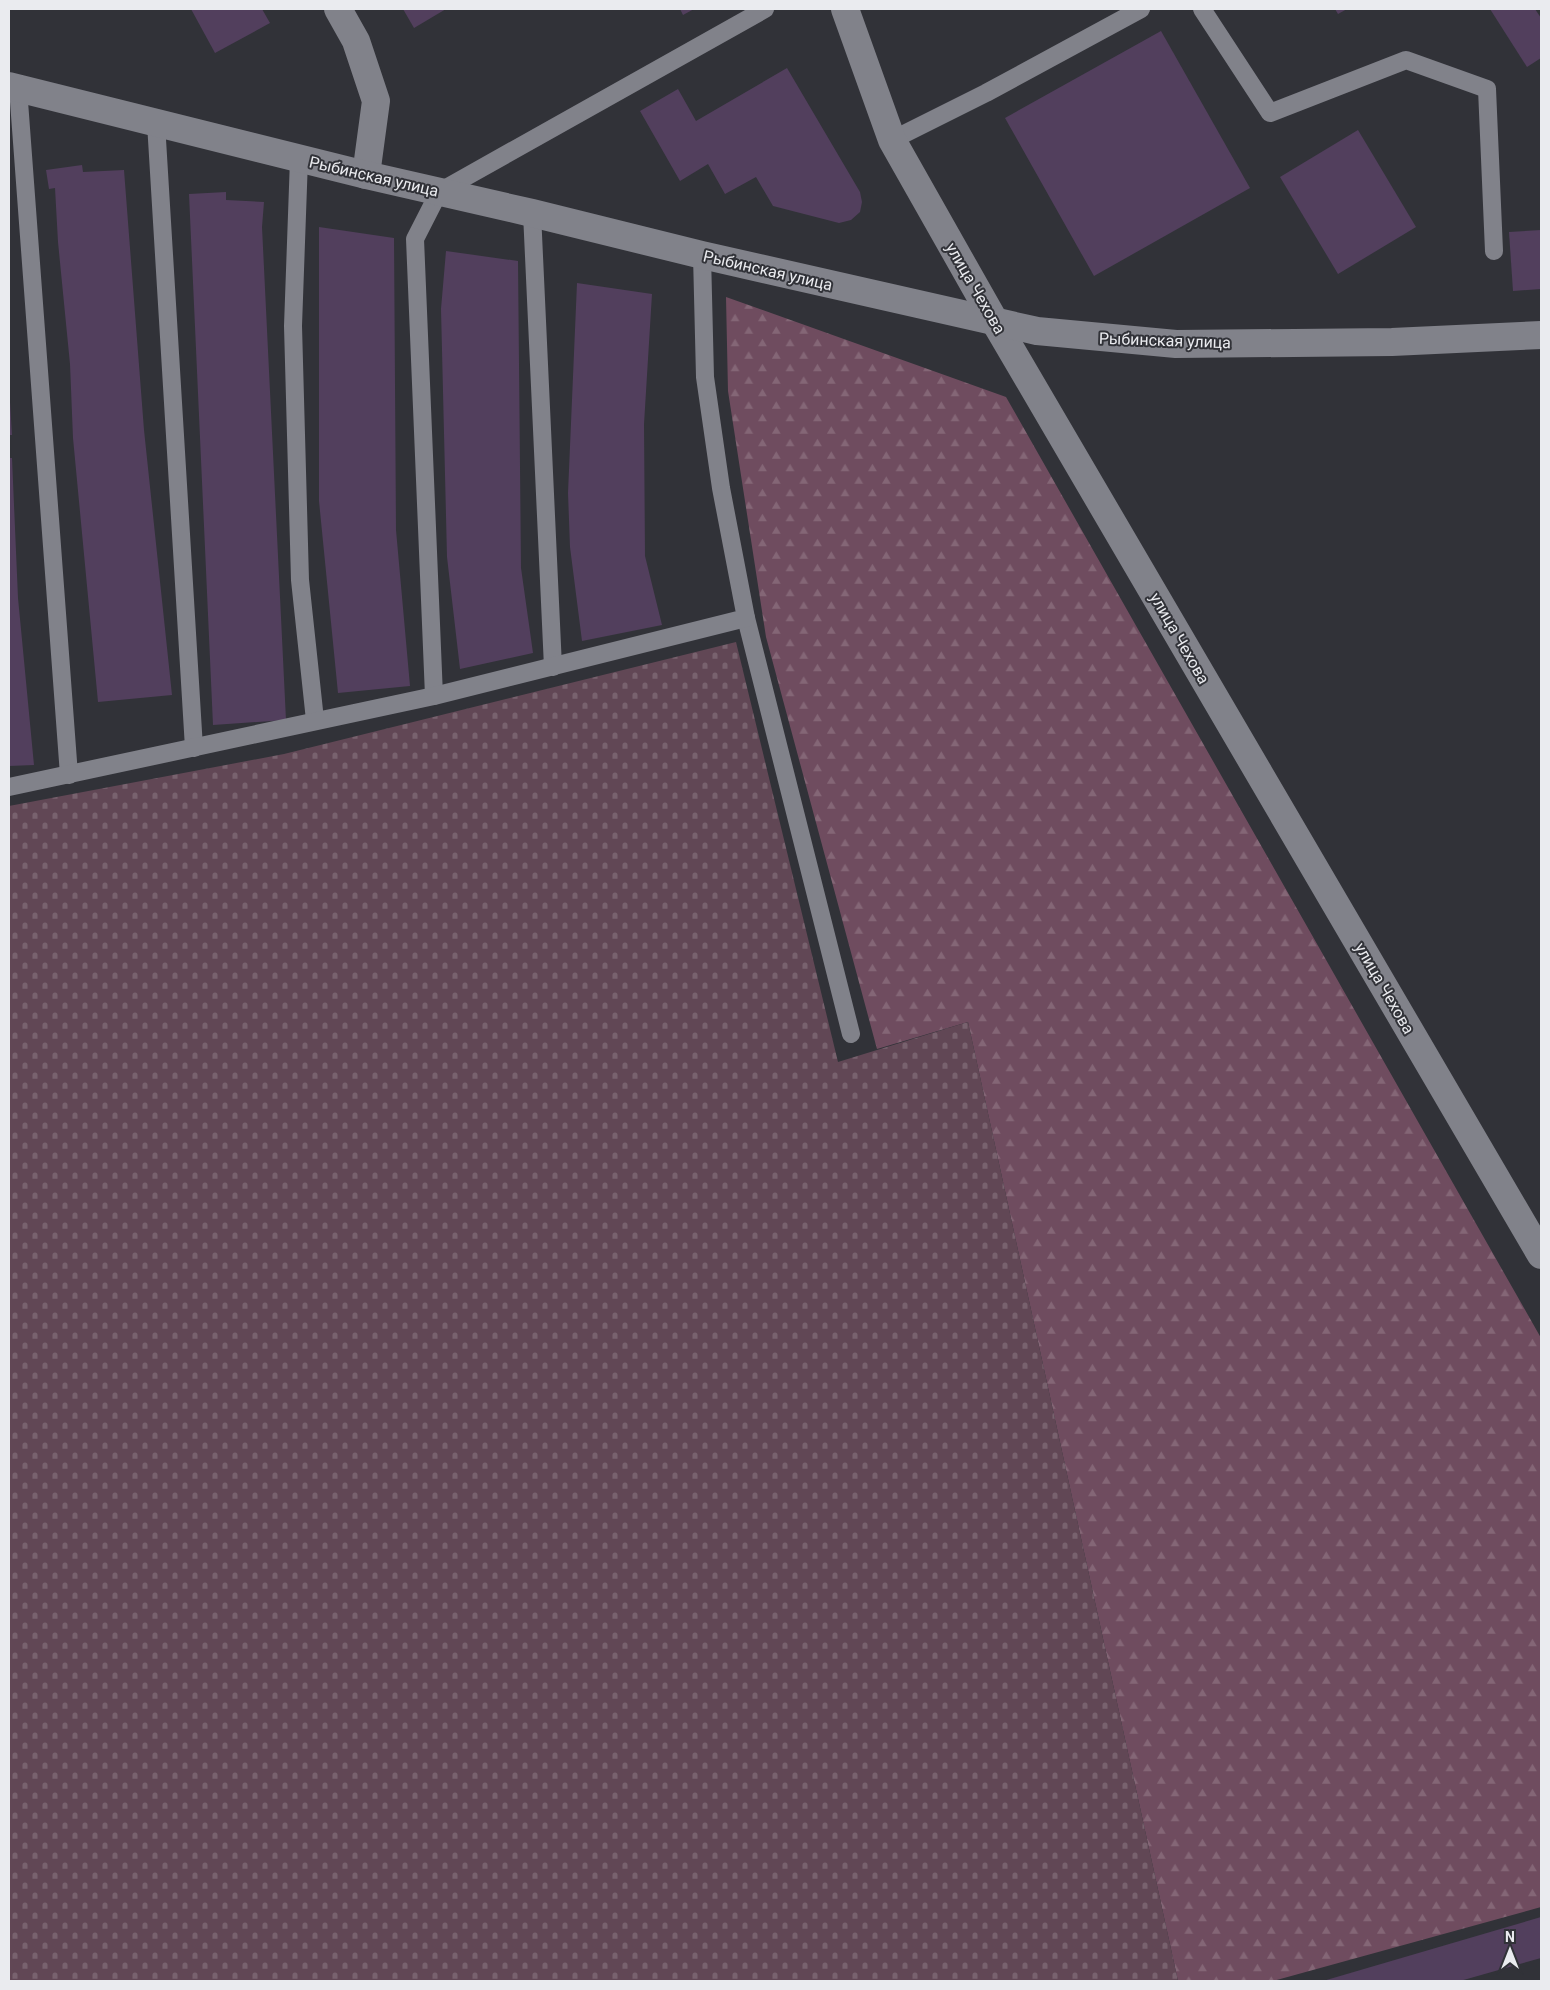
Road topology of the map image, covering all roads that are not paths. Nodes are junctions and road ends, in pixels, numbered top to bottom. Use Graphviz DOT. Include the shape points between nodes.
graph roads {
  1 [pos="338,9"];
  2 [pos="765,9"];
  3 [pos="845,9"];
  4 [pos="1141,9"];
  5 [pos="1202,9"];
  6 [pos="14,87"];
  7 [pos="156,123"];
  8 [pos="892,140"];
  9 [pos="299,159"];
  10 [pos="366,175"];
  11 [pos="439,192"];
  12 [pos="532,213"];
  13 [pos="1494,250"];
  14 [pos="702,255"];
  15 [pos="995,322"];
  16 [pos="1541,335"];
  17 [pos="746,618"];
  18 [pos="553,668"];
  19 [pos="434,696"];
  20 [pos="315,720"];
  21 [pos="194,748"];
  22 [pos="69,775"];
  23 [pos="9,788"];
  24 [pos="851,1034"];
  25 [pos="1541,1255"];
  1 -- 10 [label="street" via="356,41 376,101"];
  2 -- 11 [label="lane"];
  3 -- 8 [label="street, улица Чехова"];
  4 -- 8 [label="lane"];
  5 -- 13 [label="lane" via="1270,113 1406,60 1487,89"];
  6 -- 7 [label="street, Рыбинская улица"];
  6 -- 22 [label="lane"];
  7 -- 9 [label="street, Рыбинская улица"];
  7 -- 21 [label="lane"];
  8 -- 15 [label="street, улица Чехова"];
  9 -- 10 [label="street, Рыбинская улица"];
  9 -- 20 [label="lane" via="293,326 300,580"];
  10 -- 11 [label="street, Рыбинская улица"];
  11 -- 12 [label="street, Рыбинская улица"];
  11 -- 19 [label="lane" via="415,239"];
  12 -- 14 [label="street, Рыбинская улица"];
  12 -- 18 [label="lane"];
  14 -- 15 [label="street, Рыбинская улица"];
  14 -- 17 [label="lane" via="705,377 721,488"];
  15 -- 16 [label="street, Рыбинская улица" via="1037,331 1176,344 1392,342"];
  15 -- 25 [label="street, улица Чехова"];
  17 -- 18 [label="lane"];
  17 -- 24 [label="lane"];
  18 -- 19 [label="lane"];
  19 -- 20 [label="lane"];
  20 -- 21 [label="lane"];
  21 -- 22 [label="lane"];
  22 -- 23 [label="lane"];
}
